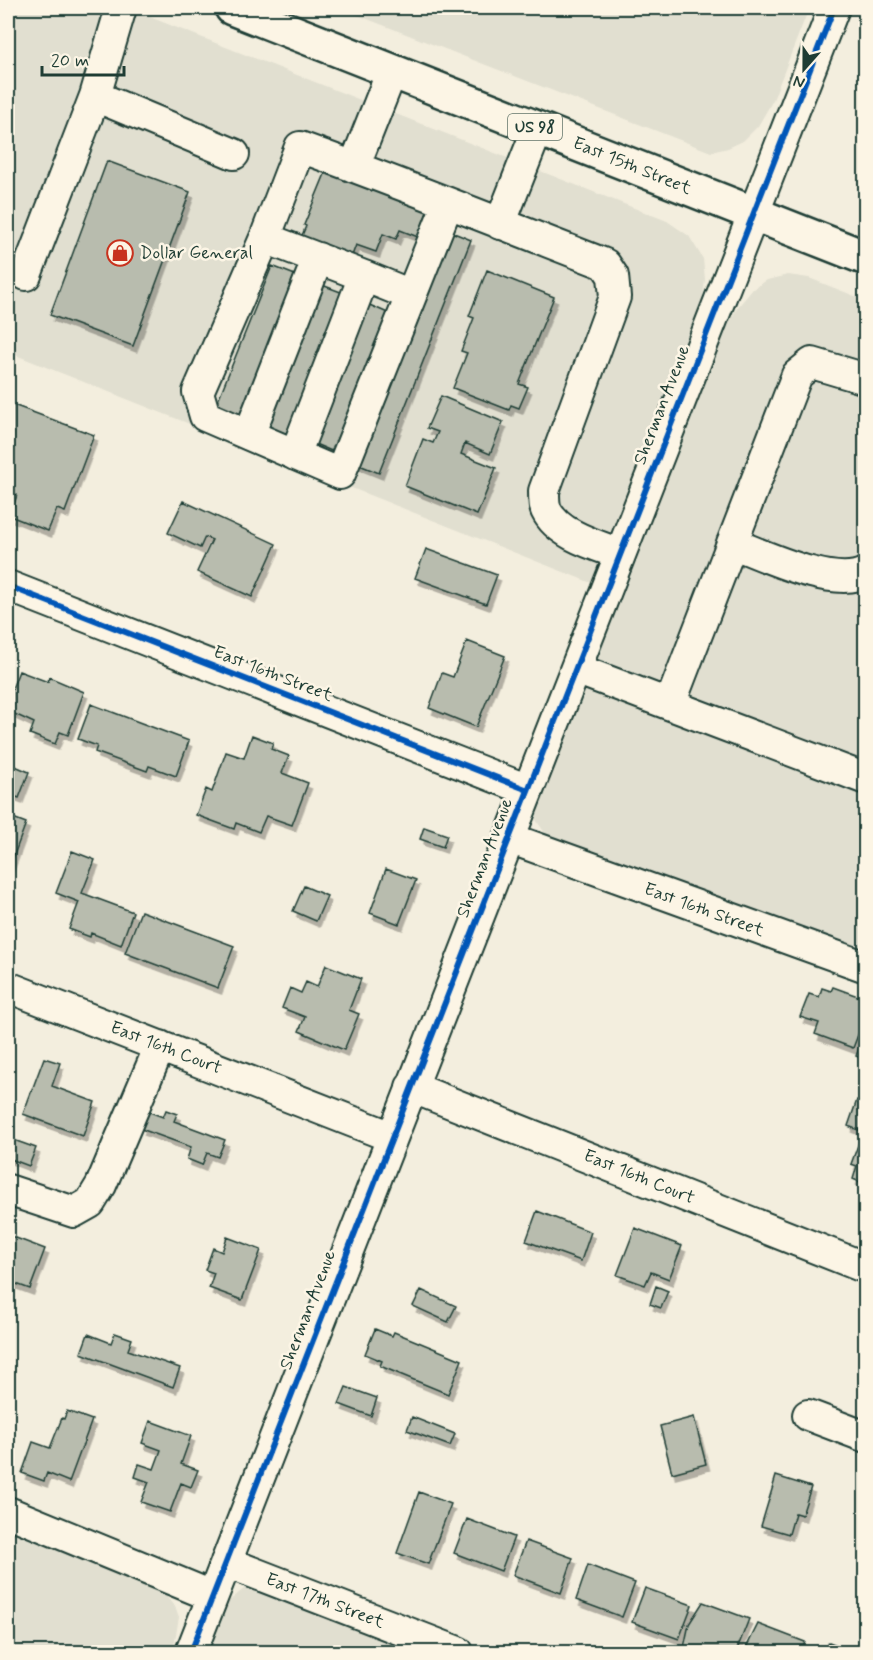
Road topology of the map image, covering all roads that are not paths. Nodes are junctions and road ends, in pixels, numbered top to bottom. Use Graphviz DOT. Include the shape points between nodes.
graph roads {
  1 [pos="121,8"];
  2 [pos="232,8"];
  3 [pos="834,8"];
  4 [pos="392,71"];
  5 [pos="95,96"];
  6 [pos="538,128"];
  7 [pos="234,154"];
  8 [pos="354,167"];
  9 [pos="448,203"];
  10 [pos="754,213"];
  11 [pos="501,224"];
  12 [pos="265,238"];
  13 [pos="318,258"];
  14 [pos="866,258"];
  15 [pos="26,275"];
  16 [pos="364,276"];
  17 [pos="411,295"];
  18 [pos="866,379"];
  19 [pos="249,435"];
  20 [pos="295,455"];
  21 [pos="732,543"];
  22 [pos="620,554"];
  23 [pos="866,572"];
  24 [pos="8,586"];
  25 [pos="576,669"];
  26 [pos="670,704"];
  27 [pos="866,779"];
  28 [pos="528,790"];
  29 [pos="509,838"];
  30 [pos="866,967"];
  31 [pos="8,987"];
  32 [pos="160,1046"];
  33 [pos="411,1088"];
  34 [pos="392,1137"];
  35 [pos="8,1190"];
  36 [pos="866,1268"];
  37 [pos="808,1415"];
  38 [pos="866,1437"];
  39 [pos="8,1512"];
  40 [pos="226,1562"];
  41 [pos="212,1596"];
  42 [pos="191,1653"];
  43 [pos="458,1653"];
  1 -- 5 [label="street"];
  2 -- 4 [label="main road, East 15th Street / US 98"];
  3 -- 10 [label="street, Sherman Avenue"];
  4 -- 6 [label="main road, East 15th Street / US 98"];
  4 -- 8 [label="street"];
  5 -- 7 [label="street"];
  5 -- 15 [label="street"];
  6 -- 10 [label="main road, East 15th Street / US 98"];
  6 -- 11 [label="street"];
  8 -- 9 [label="street"];
  8 -- 12 [label="street" via="300,147"];
  9 -- 11 [label="street"];
  9 -- 17 [label="street"];
  10 -- 14 [label="main road, East 15th Street / US 98"];
  10 -- 22 [label="street, Sherman Avenue"];
  11 -- 22 [label="street" via="605,264 613,276 615,297 544,490 546,509 558,524"];
  12 -- 13 [label="street"];
  12 -- 19 [label="street" via="198,392 205,416"];
  13 -- 16 [label="street"];
  13 -- 19 [label="street"];
  16 -- 17 [label="street"];
  16 -- 20 [label="street"];
  17 -- 20 [label="street" via="340,474"];
  18 -- 21 [label="street" via="812,363 797,375"];
  19 -- 20 [label="street"];
  21 -- 23 [label="street" via="803,571 855,578"];
  21 -- 26 [label="street"];
  22 -- 25 [label="street, Sherman Avenue"];
  24 -- 28 [label="street, East 16th Street"];
  25 -- 26 [label="street"];
  25 -- 28 [label="street, Sherman Avenue"];
  26 -- 27 [label="street"];
  28 -- 29 [label="street, Sherman Avenue"];
  29 -- 30 [label="street, East 16th Street"];
  29 -- 33 [label="street, Sherman Avenue"];
  31 -- 32 [label="street, East 16th Court"];
  32 -- 34 [label="street, East 16th Court"];
  32 -- 35 [label="street" via="90,1203 74,1212"];
  33 -- 34 [label="street, Sherman Avenue"];
  33 -- 36 [label="street, East 16th Court"];
  34 -- 40 [label="street, Sherman Avenue"];
  37 -- 38 [label="street"];
  39 -- 41 [label="street"];
  40 -- 41 [label="street, Sherman Avenue"];
  40 -- 43 [label="street, East 17th Street"];
  41 -- 42 [label="street, Sherman Avenue"];
}
